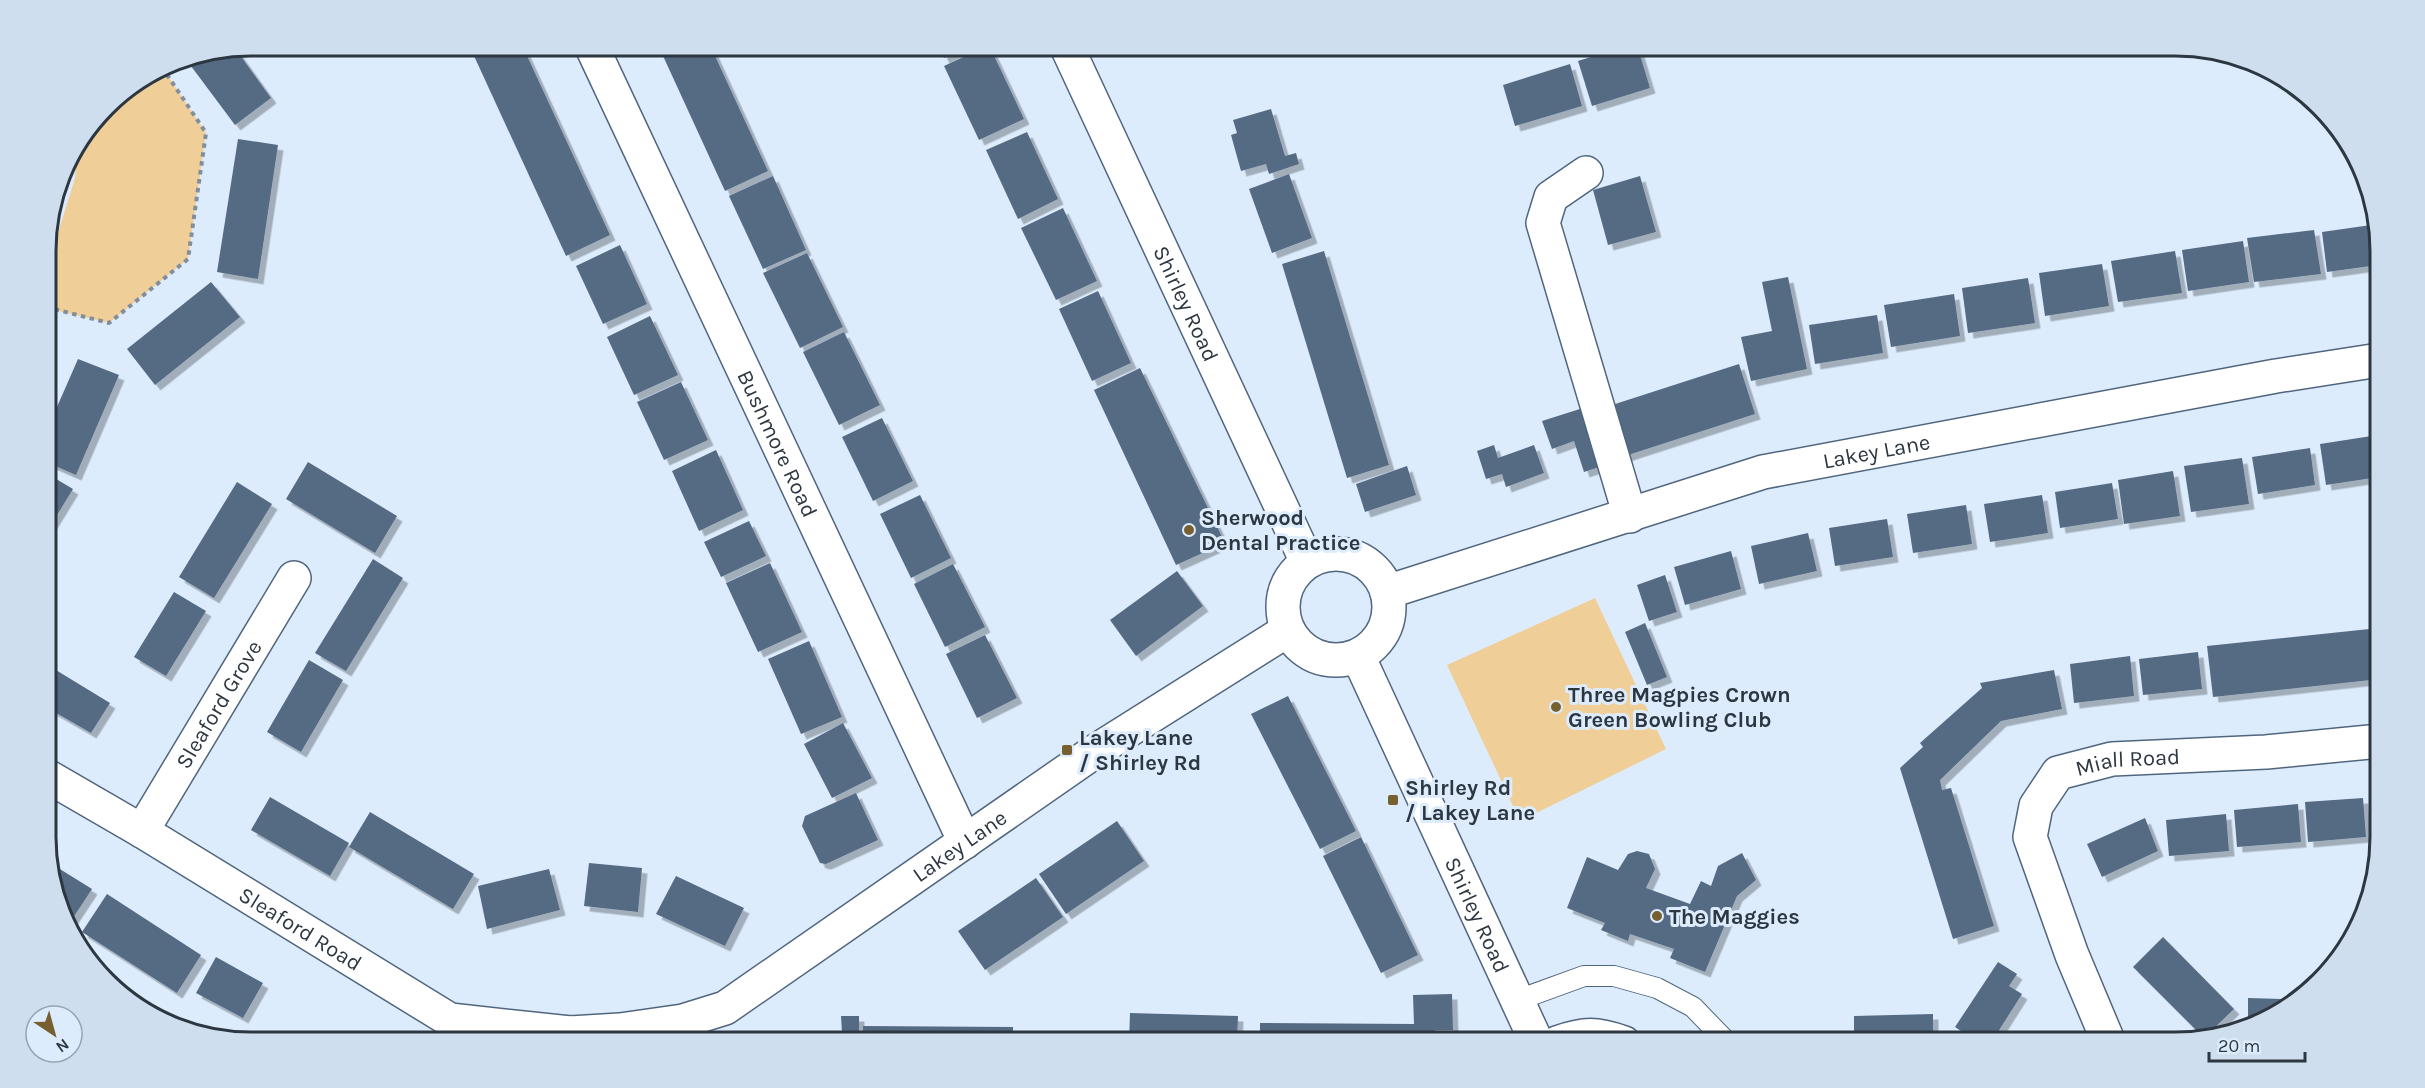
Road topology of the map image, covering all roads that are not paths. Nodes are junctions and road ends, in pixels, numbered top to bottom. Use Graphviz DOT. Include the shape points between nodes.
graph roads {
  1 [pos="596,56"];
  2 [pos="1071,56"];
  3 [pos="1586,173"];
  4 [pos="2370,361"];
  5 [pos="1630,516"];
  6 [pos="1307,562"];
  7 [pos="294,578"];
  8 [pos="1388,592"];
  9 [pos="1288,630"];
  10 [pos="1358,656"];
  11 [pos="2370,742"];
  12 [pos="56,781"];
  13 [pos="142,831"];
  14 [pos="965,842"];
  15 [pos="1518,1000"];
  16 [pos="530,1032"];
  17 [pos="638,1032"];
  18 [pos="1532,1032"];
  19 [pos="1717,1032"];
  20 [pos="2104,1032"];
  1 -- 14 [label="street, Bushmore Road"];
  2 -- 6 [label="street, Shirley Road"];
  3 -- 5 [label="street" via="1551,197 1542,223"];
  4 -- 5 [label="street, Lakey Lane" via="1763,472"];
  5 -- 8 [label="street, Lakey Lane"];
  6 -- 8 [label="street" via="1322,555 1355,557 1375,571"];
  6 -- 9 [label="street" via="1287,585 1283,607"];
  7 -- 13 [label="street, Sleaford Grove"];
  8 -- 10 [label="street" via="1390,607 1384,629 1371,648"];
  9 -- 10 [label="street" via="1297,643 1325,659"];
  9 -- 14 [label="street, Lakey Lane" via="1094,752"];
  10 -- 15 [label="street, Shirley Road"];
  11 -- 20 [label="street, Miall Road" via="2266,752 2112,759 2058,773 2036,806 2030,837"];
  12 -- 13 [label="street, Sleaford Road"];
  13 -- 16 [label="street, Sleaford Road" via="450,1020"];
  14 -- 17 [label="street, Lakey Lane" via="724,1008"];
  15 -- 18 [label="street, Shirley Road"];
  15 -- 19 [label="lane" via="1584,976 1614,976 1657,988 1693,1007"];
}
